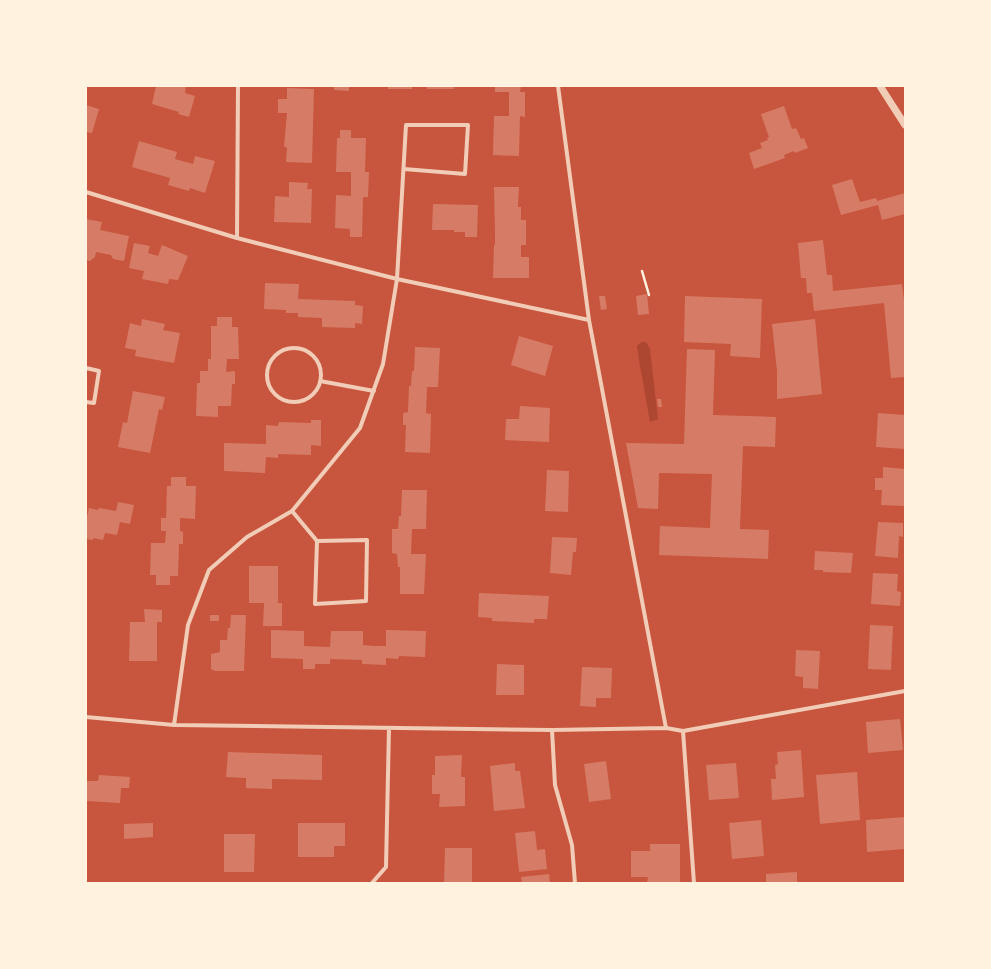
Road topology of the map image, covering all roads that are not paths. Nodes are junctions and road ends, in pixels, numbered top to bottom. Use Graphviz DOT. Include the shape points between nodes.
graph roads {
  1 [pos="238,86"];
  2 [pos="558,86"];
  3 [pos="880,86"];
  4 [pos="905,125"];
  5 [pos="404,169"];
  6 [pos="86,192"];
  7 [pos="237,238"];
  8 [pos="397,279"];
  9 [pos="589,320"];
  10 [pos="86,368"];
  11 [pos="320,381"];
  12 [pos="374,391"];
  13 [pos="86,402"];
  14 [pos="292,511"];
  15 [pos="316,541"];
  16 [pos="905,691"];
  17 [pos="86,717"];
  18 [pos="174,725"];
  19 [pos="389,728"];
  20 [pos="666,728"];
  21 [pos="552,730"];
  22 [pos="683,731"];
  23 [pos="372,883"];
  24 [pos="575,883"];
  25 [pos="694,883"];
  1 -- 7 [label="street"];
  2 -- 9 [label="street"];
  3 -- 4 [label="street"];
  5 -- 5 [label="street" via="406,125 468,125 465,174"];
  5 -- 8 [label="street"];
  6 -- 7 [label="street"];
  7 -- 8 [label="street"];
  8 -- 9 [label="street"];
  8 -- 12 [label="street" via="383,364"];
  9 -- 20 [label="street"];
  10 -- 13 [label="street" via="99,371 94,402"];
  11 -- 11 [label="street" via="318,363 313,355 305,350 287,348 278,352 268,367 268,384 272,391 287,401 303,400 314,392"];
  11 -- 12 [label="street"];
  12 -- 14 [label="street" via="360,428"];
  14 -- 15 [label="street"];
  14 -- 18 [label="street" via="247,537 209,570 188,625"];
  15 -- 15 [label="street" via="315,604 366,601 367,540"];
  16 -- 22 [label="street"];
  17 -- 18 [label="street"];
  18 -- 19 [label="street"];
  19 -- 21 [label="street"];
  19 -- 23 [label="street" via="386,867"];
  20 -- 21 [label="street"];
  20 -- 22 [label="street"];
  21 -- 24 [label="street" via="555,785 572,845"];
  22 -- 25 [label="street"];
}
